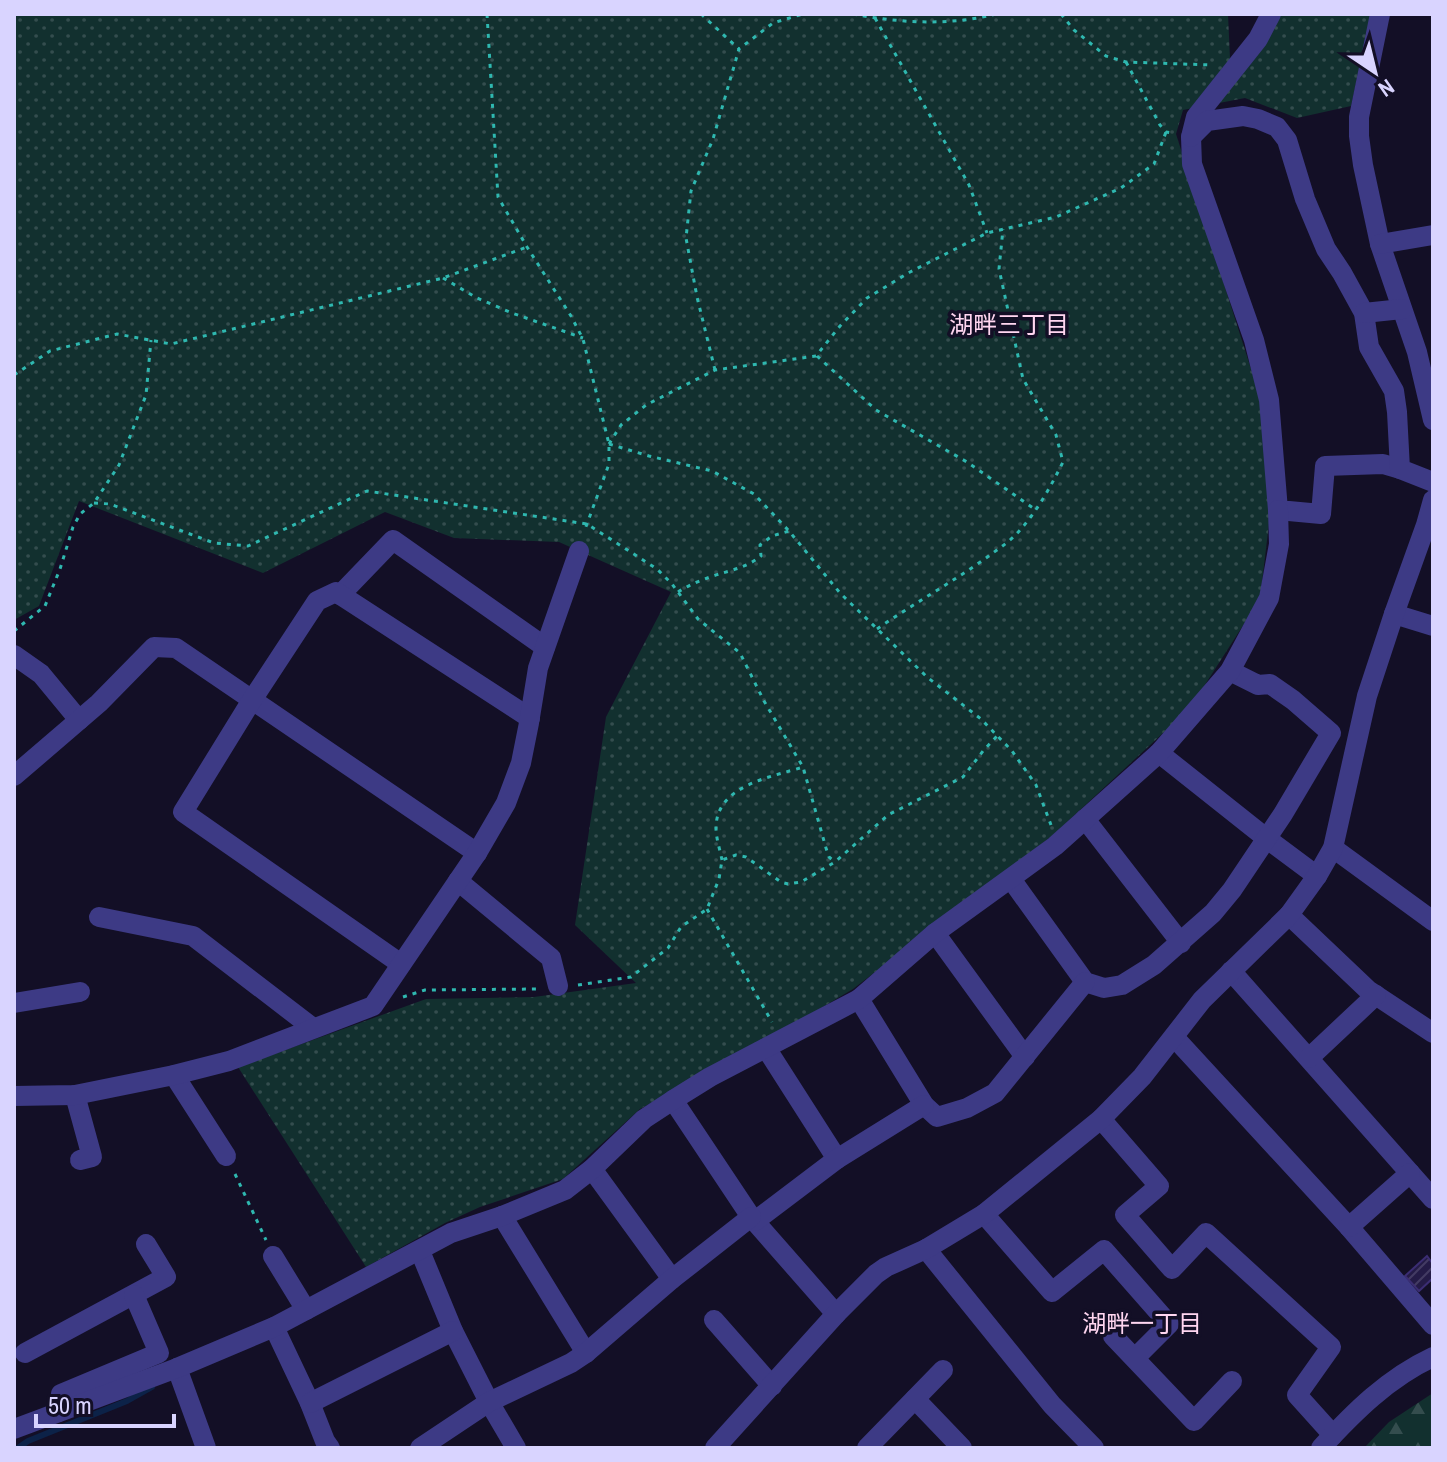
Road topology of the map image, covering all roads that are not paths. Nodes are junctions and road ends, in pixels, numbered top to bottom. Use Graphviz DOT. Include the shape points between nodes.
graph roads {
  1 [pos="1271,14"];
  2 [pos="1380,14"];
  3 [pos="1191,137"];
  4 [pos="1433,235"];
  5 [pos="1380,244"];
  6 [pos="1402,309"];
  7 [pos="1364,313"];
  8 [pos="1433,420"];
  9 [pos="1400,469"];
  10 [pos="1433,482"];
  11 [pos="1433,500"];
  12 [pos="1278,510"];
  13 [pos="579,551"];
  14 [pos="340,595"];
  15 [pos="1394,614"];
  16 [pos="1433,626"];
  17 [pos="545,647"];
  18 [pos="14,655"];
  19 [pos="1230,671"];
  20 [pos="252,700"];
  21 [pos="530,718"];
  22 [pos="79,720"];
  23 [pos="1159,753"];
  24 [pos="14,776"];
  25 [pos="1085,819"];
  26 [pos="1266,838"];
  27 [pos="1333,848"];
  28 [pos="477,853"];
  29 [pos="1317,876"];
  30 [pos="1011,879"];
  31 [pos="458,881"];
  32 [pos="1289,915"];
  33 [pos="99,917"];
  34 [pos="1433,921"];
  35 [pos="935,933"];
  36 [pos="1181,943"];
  37 [pos="401,964"];
  38 [pos="1231,971"];
  39 [pos="1085,982"];
  40 [pos="558,986"];
  41 [pos="80,992"];
  42 [pos="1376,995"];
  43 [pos="859,999"];
  44 [pos="14,1003"];
  45 [pos="313,1028"];
  46 [pos="1433,1033"];
  47 [pos="1174,1037"];
  48 [pos="766,1048"];
  49 [pos="1025,1057"];
  50 [pos="1309,1058"];
  51 [pos="174,1075"];
  52 [pos="75,1095"];
  53 [pos="14,1096"];
  54 [pos="673,1100"];
  55 [pos="924,1105"];
  56 [pos="1101,1119"];
  57 [pos="226,1156"];
  58 [pos="837,1159"];
  59 [pos="80,1160"];
  60 [pos="592,1169"];
  61 [pos="1410,1173"];
  62 [pos="1433,1199"];
  63 [pos="984,1214"];
  64 [pos="502,1216"];
  65 [pos="753,1219"];
  66 [pos="1349,1227"];
  67 [pos="146,1244"];
  68 [pos="926,1249"];
  69 [pos="420,1251"];
  70 [pos="273,1256"];
  71 [pos="672,1279"];
  72 [pos="134,1295"];
  73 [pos="306,1310"];
  74 [pos="836,1314"];
  75 [pos="714,1320"];
  76 [pos="1433,1325"];
  77 [pos="274,1327"];
  78 [pos="453,1331"];
  79 [pos="1113,1336"];
  80 [pos="25,1353"];
  81 [pos="586,1353"];
  82 [pos="1433,1357"];
  83 [pos="1135,1358"];
  84 [pos="177,1368"];
  85 [pos="943,1370"];
  86 [pos="1232,1381"];
  87 [pos="772,1386"];
  88 [pos="915,1399"];
  89 [pos="489,1402"];
  90 [pos="310,1403"];
  91 [pos="58,1412"];
  92 [pos="14,1429"];
  93 [pos="1327,1441"];
  94 [pos="718,1447"];
  95 [pos="206,1448"];
  96 [pos="330,1448"];
  97 [pos="420,1448"];
  98 [pos="516,1448"];
  99 [pos="867,1448"];
  100 [pos="962,1448"];
  101 [pos="1094,1448"];
  1 -- 3 [label="street" via="1258,39 1196,117"];
  2 -- 5 [label="street" via="1359,117"];
  3 -- 7 [label="street" via="1207,121 1225,117 1243,116 1277,127 1287,140 1326,249"];
  3 -- 12 [label="street" via="1192,164 1254,340 1269,400"];
  4 -- 5 [label="street"];
  5 -- 6 [label="street"];
  6 -- 7 [label="street"];
  6 -- 8 [label="street"];
  7 -- 9 [label="street" via="1369,347 1394,391"];
  9 -- 10 [label="street"];
  9 -- 12 [label="street" via="1383,464 1325,466 1321,514"];
  11 -- 15 [label="street"];
  12 -- 19 [label="street" via="1279,544 1269,598"];
  13 -- 17 [label="street"];
  14 -- 17 [label="street" via="393,540"];
  14 -- 20 [label="street" via="317,601"];
  14 -- 21 [label="street"];
  15 -- 16 [label="street"];
  15 -- 27 [label="street" via="1367,696"];
  17 -- 21 [label="street"];
  18 -- 22 [label="street" via="41,674"];
  19 -- 23 [label="street"];
  19 -- 26 [label="street" via="1258,685 1270,684 1331,733"];
  20 -- 22 [label="street" via="176,648 154,647"];
  20 -- 28 [label="street"];
  20 -- 37 [label="street" via="183,812"];
  21 -- 28 [label="street" via="506,803"];
  22 -- 24 [label="street"];
  23 -- 25 [label="street"];
  23 -- 26 [label="street"];
  25 -- 30 [label="street"];
  25 -- 36 [label="street"];
  26 -- 29 [label="street"];
  26 -- 36 [label="street" via="1232,890"];
  27 -- 29 [label="street"];
  27 -- 34 [label="street"];
  28 -- 31 [label="street"];
  29 -- 32 [label="street"];
  30 -- 35 [label="street"];
  30 -- 39 [label="street"];
  31 -- 37 [label="street"];
  31 -- 40 [label="street" via="551,958"];
  32 -- 38 [label="street"];
  32 -- 42 [label="street"];
  33 -- 45 [label="street" via="193,936"];
  35 -- 43 [label="street"];
  35 -- 49 [label="street"];
  36 -- 39 [label="street" via="1122,985 1104,988"];
  37 -- 45 [label="street" via="373,1006"];
  38 -- 47 [label="street"];
  38 -- 50 [label="street"];
  39 -- 49 [label="street"];
  41 -- 44 [label="street"];
  42 -- 46 [label="street"];
  42 -- 50 [label="street"];
  43 -- 48 [label="street"];
  43 -- 55 [label="street"];
  45 -- 51 [label="street" via="229,1061"];
  47 -- 56 [label="street"];
  47 -- 66 [label="street"];
  48 -- 54 [label="street"];
  48 -- 58 [label="street"];
  49 -- 55 [label="street" via="995,1093 967,1108 937,1117"];
  50 -- 61 [label="street"];
  51 -- 52 [label="street"];
  51 -- 57 [label="street"];
  52 -- 53 [label="street"];
  52 -- 59 [label="street" via="92,1157"];
  54 -- 60 [label="street" via="644,1119"];
  54 -- 65 [label="street"];
  55 -- 58 [label="street"];
  56 -- 63 [label="street"];
  56 -- 93 [label="street" via="1159,1186 1125,1215 1172,1269 1206,1233 1331,1347 1297,1395"];
  58 -- 65 [label="street"];
  60 -- 64 [label="street" via="565,1190"];
  60 -- 71 [label="street"];
  61 -- 62 [label="street"];
  61 -- 66 [label="street"];
  63 -- 68 [label="street"];
  63 -- 83 [label="street" via="1052,1292 1104,1250 1169,1324"];
  64 -- 69 [label="street" via="451,1233"];
  64 -- 81 [label="street"];
  65 -- 71 [label="street"];
  65 -- 74 [label="street"];
  66 -- 76 [label="street"];
  67 -- 72 [label="street" via="166,1277"];
  68 -- 74 [label="street" via="876,1274"];
  68 -- 101 [label="street" via="1052,1405"];
  69 -- 73 [label="street"];
  69 -- 78 [label="street"];
  70 -- 73 [label="street"];
  71 -- 81 [label="street"];
  72 -- 80 [label="street"];
  72 -- 91 [label="street" via="159,1353 61,1394"];
  73 -- 77 [label="street"];
  74 -- 87 [label="street"];
  75 -- 87 [label="street"];
  77 -- 84 [label="street"];
  77 -- 90 [label="street"];
  78 -- 89 [label="street"];
  78 -- 90 [label="street"];
  79 -- 83 [label="street"];
  81 -- 89 [label="street"];
  82 -- 93 [label="street" via="1371,1397"];
  83 -- 86 [label="street" via="1194,1421"];
  84 -- 91 [label="street"];
  84 -- 95 [label="street"];
  85 -- 88 [label="street"];
  87 -- 94 [label="street"];
  88 -- 99 [label="street"];
  88 -- 100 [label="street"];
  89 -- 97 [label="street"];
  89 -- 98 [label="street"];
  90 -- 96 [label="street"];
  91 -- 92 [label="street"];
}
